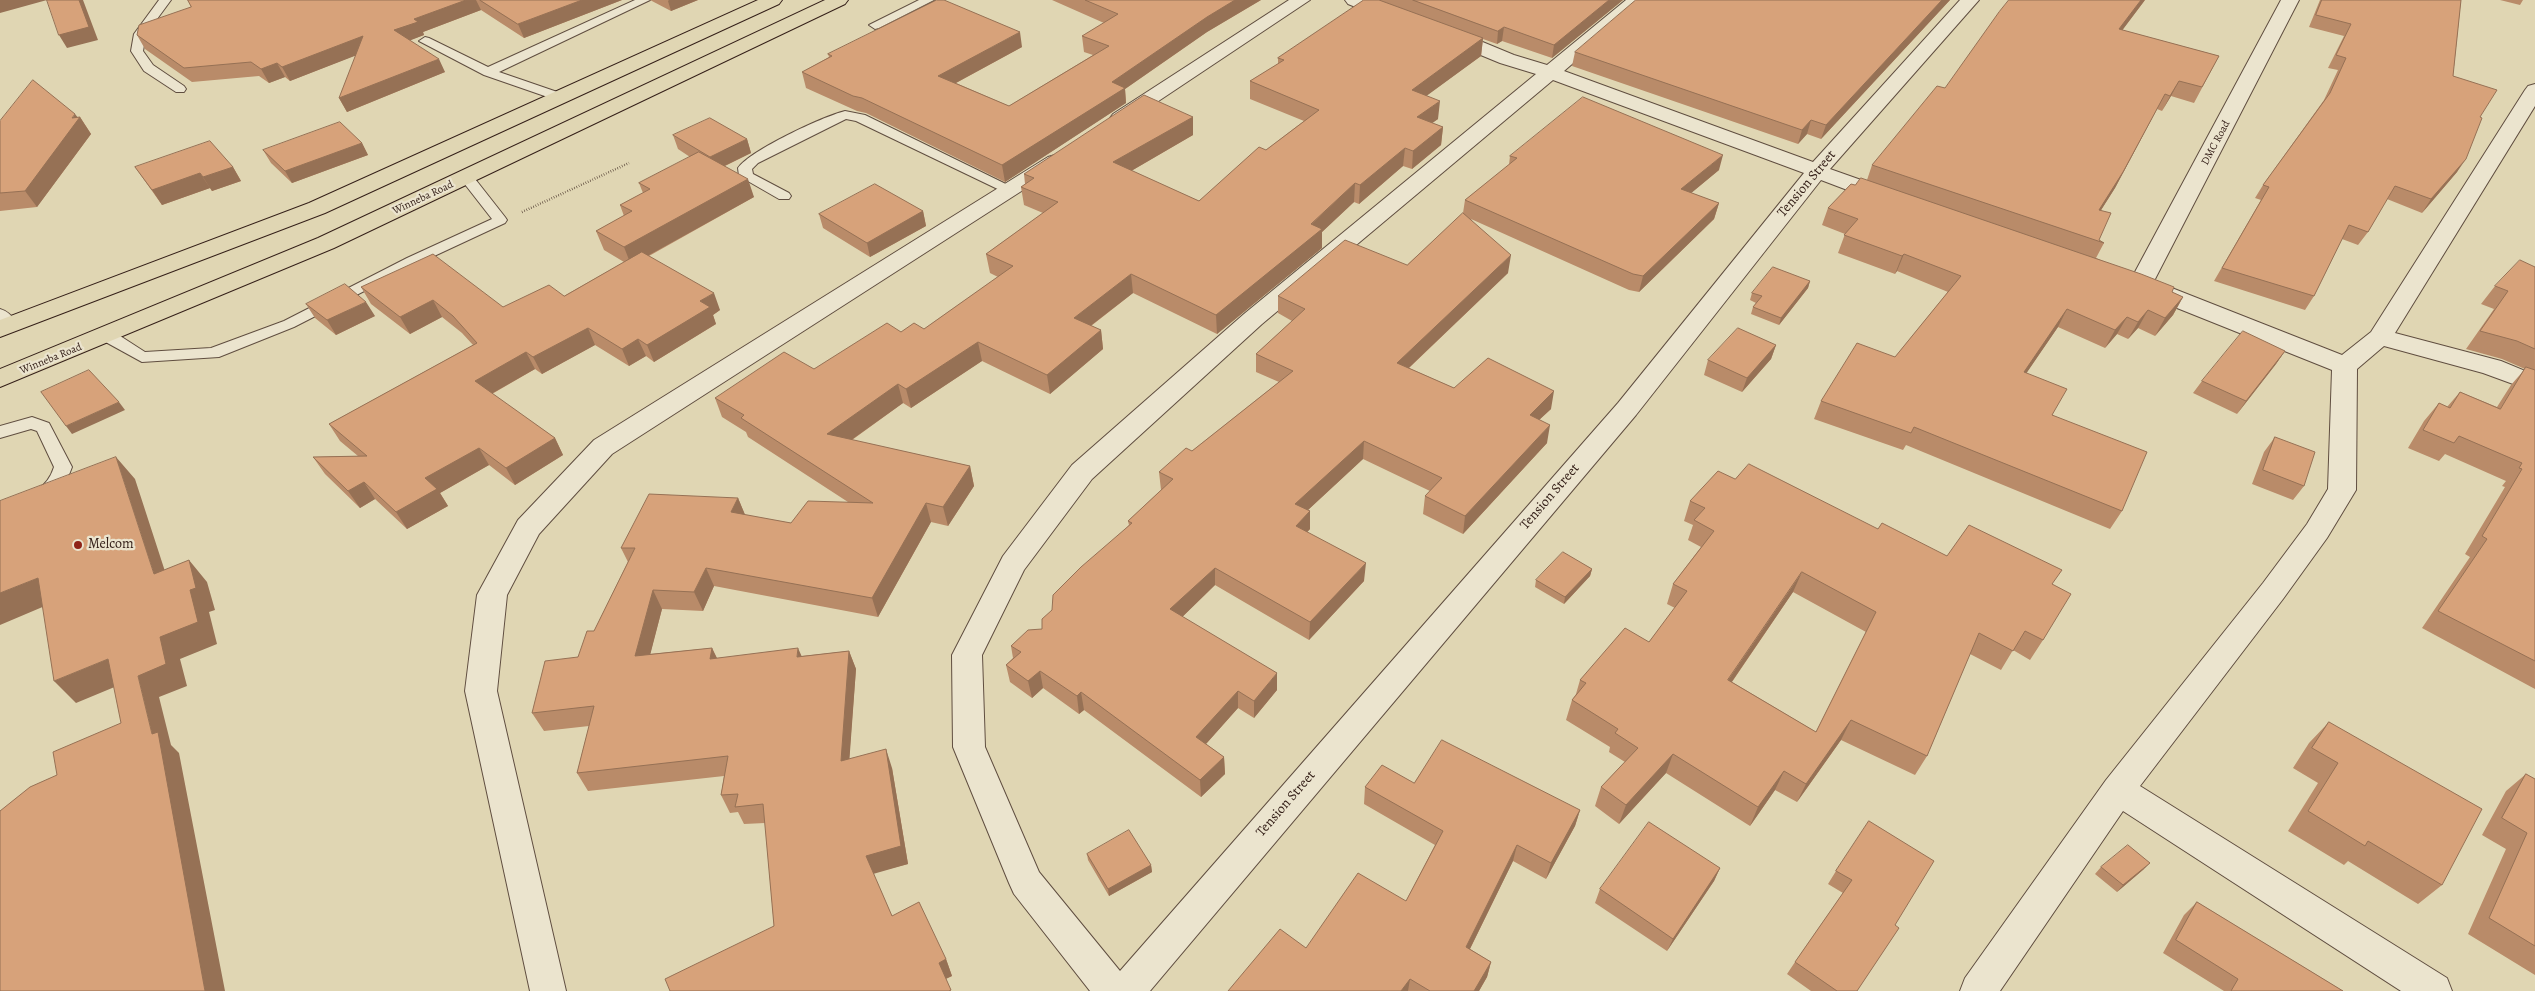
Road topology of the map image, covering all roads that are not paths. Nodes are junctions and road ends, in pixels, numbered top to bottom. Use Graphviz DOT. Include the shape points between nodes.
graph roads {
  1 [pos="165,0"];
  2 [pos="644,0"];
  3 [pos="773,0"];
  4 [pos="839,0"];
  5 [pos="928,0"];
  6 [pos="1301,0"];
  7 [pos="1354,0"];
  8 [pos="1637,0"];
  9 [pos="1970,0"];
  10 [pos="2290,0"];
  11 [pos="875,25"];
  12 [pos="424,41"];
  13 [pos="488,72"];
  14 [pos="1549,72"];
  15 [pos="180,89"];
  16 [pos="2535,90"];
  17 [pos="562,98"];
  18 [pos="531,112"];
  19 [pos="1101,131"];
  20 [pos="560,133"];
  21 [pos="1076,147"];
  22 [pos="1816,172"];
  23 [pos="467,178"];
  24 [pos="1011,190"];
  25 [pos="784,196"];
  26 [pos="1909,204"];
  27 [pos="4,323"];
  28 [pos="108,336"];
  29 [pos="2380,337"];
  30 [pos="2345,366"];
  31 [pos="0,380"];
  32 [pos="2535,384"];
  33 [pos="0,432"];
  34 [pos="0,513"];
  35 [pos="2118,790"];
  36 [pos="548,991"];
  37 [pos="1113,991"];
  38 [pos="1126,991"];
  39 [pos="1978,991"];
  40 [pos="2434,991"];
  1 -- 15 [label="lane" via="140,34 137,51 148,68"];
  2 -- 13 [label="lane"];
  3 -- 17 [label="highway"];
  4 -- 20 [label="highway, Winneba Road"];
  5 -- 11 [label="lane"];
  6 -- 19 [label="street"];
  7 -- 14 [label="street"];
  8 -- 14 [label="street"];
  9 -- 22 [label="street, Tension Street"];
  10 -- 30 [label="street, DMC Road" via="2131,282"];
  12 -- 13 [label="lane"];
  13 -- 17 [label="lane"];
  14 -- 22 [label="street"];
  14 -- 37 [label="street" via="1253,319 1082,472 1013,564 968,655 968,747 1026,884"];
  16 -- 29 [label="street"];
  17 -- 18 [label="highway"];
  18 -- 20 [label="highway"];
  18 -- 27 [label="highway" via="317,208"];
  20 -- 23 [label="highway, Winneba Road"];
  21 -- 24 [label="street"];
  22 -- 26 [label="street"];
  22 -- 38 [label="street, Tension Street" via="1627,409"];
  23 -- 28 [label="highway, Winneba Road" via="326,243"];
  23 -- 28 [label="lane" via="500,220 289,324 213,353 142,357"];
  24 -- 25 [label="lane" via="860,118 845,115 753,160 745,168 746,176"];
  24 -- 36 [label="street" via="603,446 528,527 492,595 480,691"];
  28 -- 31 [label="highway, Winneba Road"];
  29 -- 30 [label="street"];
  29 -- 32 [label="street" via="2482,364"];
  30 -- 35 [label="street" via="2342,490 2273,591"];
  33 -- 34 [label="lane" via="32,423 43,427 63,467 58,482 41,497"];
  35 -- 39 [label="street"];
  35 -- 40 [label="street"];
}
